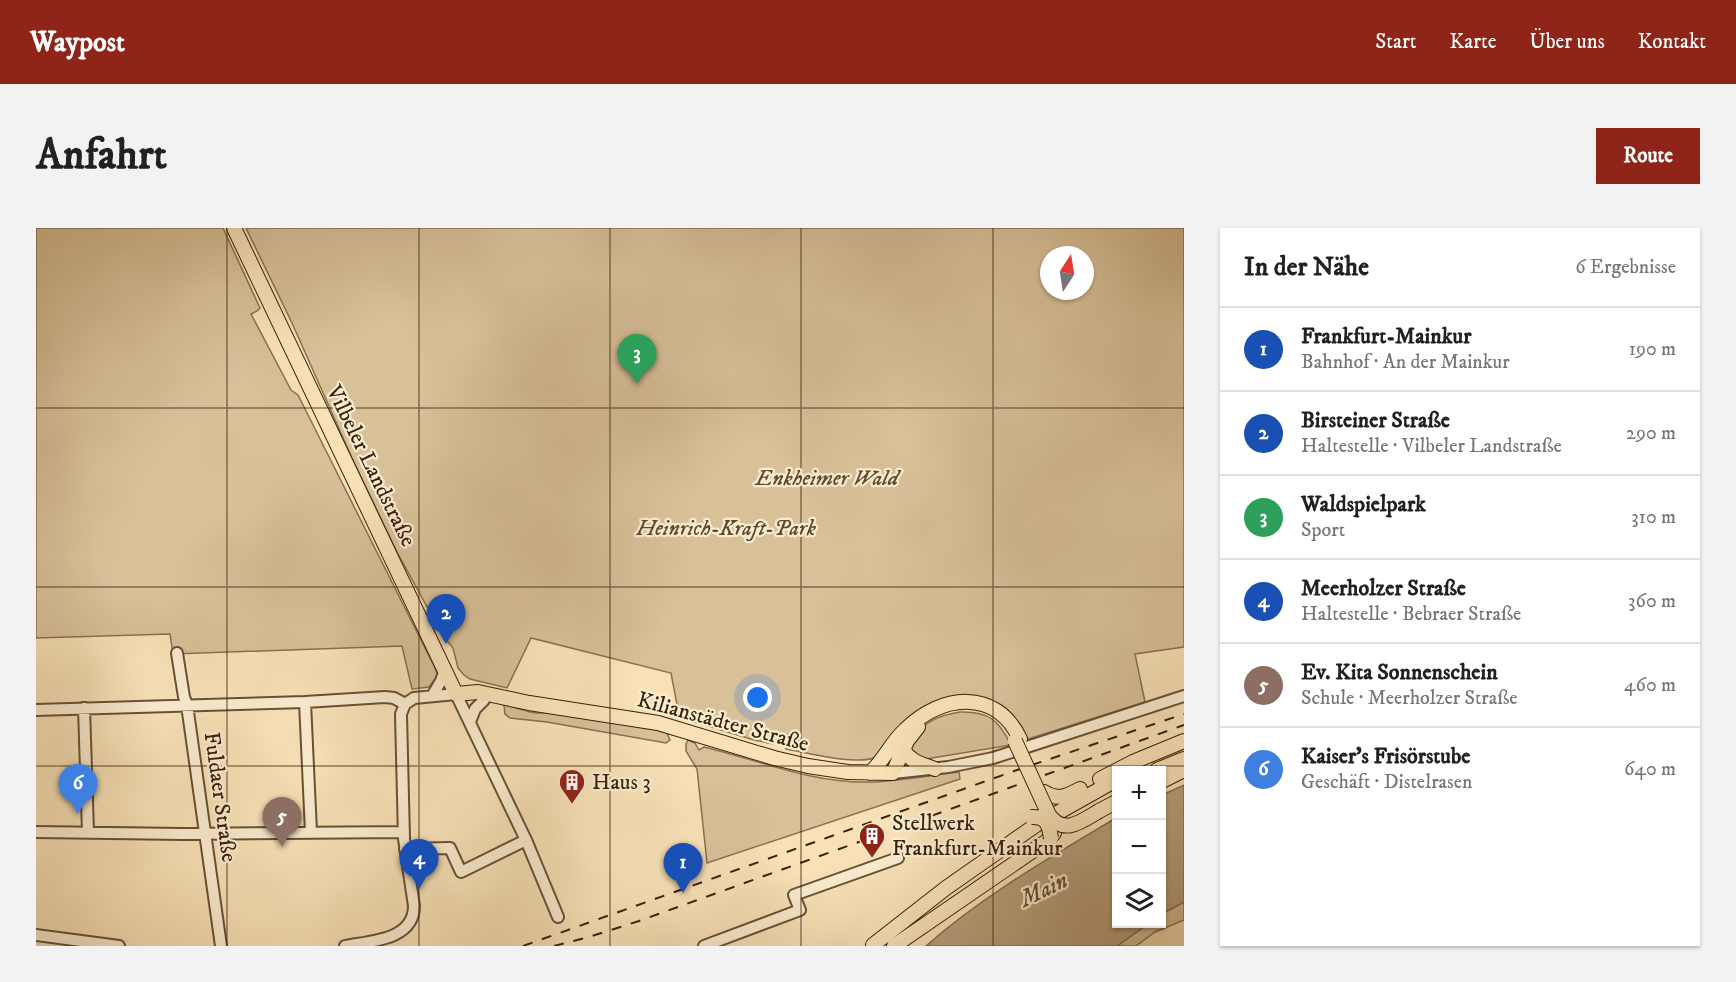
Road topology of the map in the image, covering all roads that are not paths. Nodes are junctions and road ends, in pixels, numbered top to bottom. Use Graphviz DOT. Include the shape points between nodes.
graph roads {
  1 [pos="234,228"];
  2 [pos="177,653"];
  3 [pos="445,669"];
  4 [pos="456,694"];
  5 [pos="432,696"];
  6 [pos="481,696"];
  7 [pos="1184,696"];
  8 [pos="305,702"];
  9 [pos="405,704"];
  10 [pos="187,705"];
  11 [pos="84,708"];
  12 [pos="36,710"];
  13 [pos="470,722"];
  14 [pos="1184,741"];
  15 [pos="899,746"];
  16 [pos="1184,750"];
  17 [pos="1184,759"];
  18 [pos="1147,766"];
  19 [pos="1166,767"];
  20 [pos="935,769"];
  21 [pos="870,773"];
  22 [pos="893,773"];
  23 [pos="1112,782"];
  24 [pos="1112,791"];
  25 [pos="1042,793"];
  26 [pos="1112,804"];
  27 [pos="1031,817"];
  28 [pos="1055,821"];
  29 [pos="36,832"];
  30 [pos="88,832"];
  31 [pos="205,832"];
  32 [pos="311,832"];
  33 [pos="404,832"];
  34 [pos="1051,838"];
  35 [pos="526,840"];
  36 [pos="405,849"];
  37 [pos="898,858"];
  38 [pos="558,917"];
  39 [pos="36,935"];
  40 [pos="874,944"];
  41 [pos="119,946"];
  42 [pos="221,946"];
  43 [pos="345,946"];
  44 [pos="704,946"];
  45 [pos="894,946"];
  1 -- 3 [label="main road, Vilbeler Landstraße"];
  2 -- 10 [label="street, Fuldaer Straße"];
  3 -- 4 [label="main road, Vilbeler Landstraße"];
  3 -- 5 [label="street"];
  3 -- 6 [label="main road"];
  4 -- 5 [label="street"];
  4 -- 6 [label="main road"];
  4 -- 13 [label="street, Vilbeler Landstraße"];
  5 -- 9 [label="street" via="414,698"];
  6 -- 13 [label="street"];
  6 -- 21 [label="main road, Kilianstädter Straße" via="658,723 786,761"];
  7 -- 20 [label="street, Kilianstädter Straße" via="993,758"];
  8 -- 9 [label="street" via="384,697"];
  8 -- 10 [label="street"];
  8 -- 32 [label="street"];
  9 -- 33 [label="street" via="401,714"];
  10 -- 11 [label="street"];
  10 -- 31 [label="street, Fuldaer Straße"];
  11 -- 12 [label="street"];
  11 -- 30 [label="street"];
  13 -- 35 [label="street, Vilbeler Landstraße"];
  14 -- 25 [label="main road" via="1064,797"];
  15 -- 20 [label="main road" via="912,761"];
  15 -- 21 [label="main road"];
  15 -- 22 [label="main road"];
  15 -- 25 [label="main road" via="906,728 922,716 965,701 981,703 1010,722"];
  16 -- 18 [label="main road"];
  17 -- 19 [label="main road"];
  20 -- 22 [label="street, Kilianstädter Straße"];
  21 -- 22 [label="main road, Kilianstädter Straße"];
  23 -- 40 [label="main road" via="1036,825"];
  24 -- 40 [label="main road" via="1043,830 913,922"];
  25 -- 27 [label="main road, bridge"];
  25 -- 28 [label="main road, bridge"];
  26 -- 28 [label="main road, bridge" via="1073,825"];
  27 -- 34 [label="main road, bridge" via="1046,820"];
  27 -- 40 [label="main road" via="902,913"];
  28 -- 34 [label="main road, bridge"];
  29 -- 30 [label="street"];
  30 -- 31 [label="street"];
  31 -- 32 [label="street"];
  31 -- 42 [label="street, Fuldaer Straße"];
  32 -- 33 [label="street"];
  33 -- 36 [label="street"];
  34 -- 45 [label="main road"];
  35 -- 36 [label="street" via="461,872 450,848"];
  35 -- 38 [label="street, Vilbeler Landstraße"];
  36 -- 43 [label="street" via="413,917 396,935"];
  37 -- 44 [label="street" via="794,895 800,910"];
  39 -- 41 [label="street"];
}
